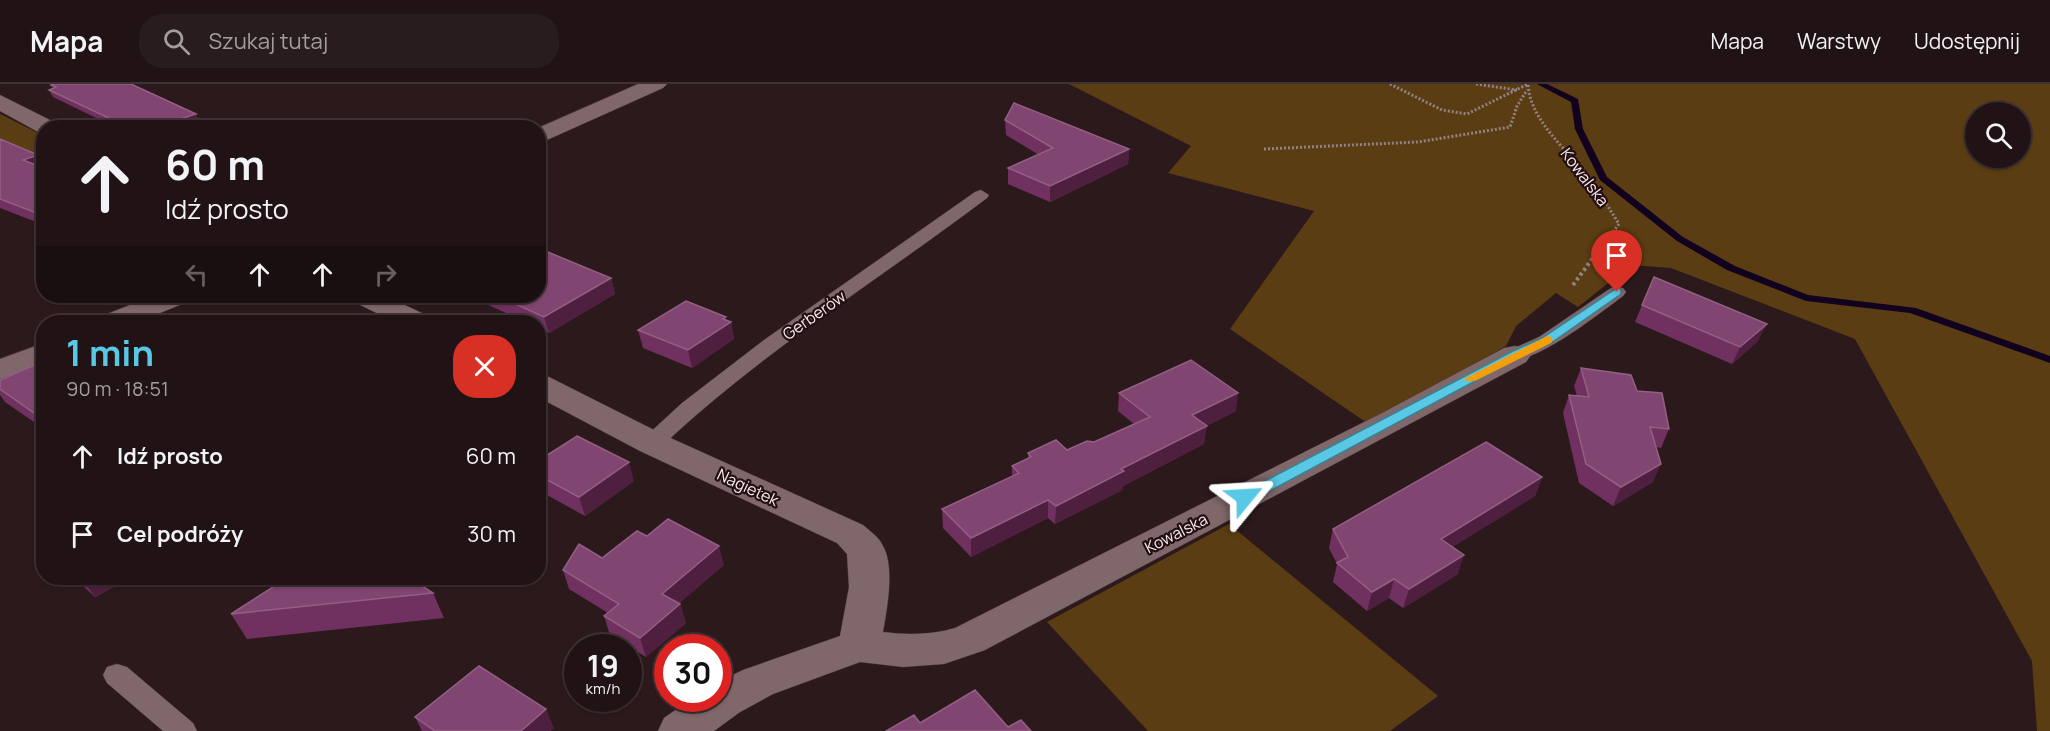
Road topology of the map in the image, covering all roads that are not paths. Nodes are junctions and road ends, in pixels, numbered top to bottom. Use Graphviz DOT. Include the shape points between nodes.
graph roads {
  1 [pos="656,84"];
  2 [pos="0,102"];
  3 [pos="36,122"];
  4 [pos="546,133"];
  5 [pos="981,195"];
  6 [pos="1617,292"];
  7 [pos="160,303"];
  8 [pos="378,303"];
  9 [pos="130,315"];
  10 [pos="403,315"];
  11 [pos="1515,354"];
  12 [pos="36,355"];
  13 [pos="0,370"];
  14 [pos="546,388"];
  15 [pos="652,442"];
  16 [pos="859,646"];
  17 [pos="117,675"];
  18 [pos="183,731"];
  19 [pos="680,731"];
  1 -- 4 [label="street"];
  2 -- 3 [label="street"];
  5 -- 15 [label="lane, Gerberów" via="723,381"];
  6 -- 11 [label="lane" via="1546,340"];
  7 -- 9 [label="street"];
  8 -- 10 [label="street"];
  11 -- 16 [label="street, Kowalska" via="970,639 944,648 903,651"];
  12 -- 13 [label="street"];
  14 -- 15 [label="street, Nagietek"];
  15 -- 16 [label="street, Nagietek" via="850,534 866,549 870,596"];
  16 -- 19 [label="street, Kowalska" via="758,682 725,699"];
  17 -- 18 [label="lane"];
}
